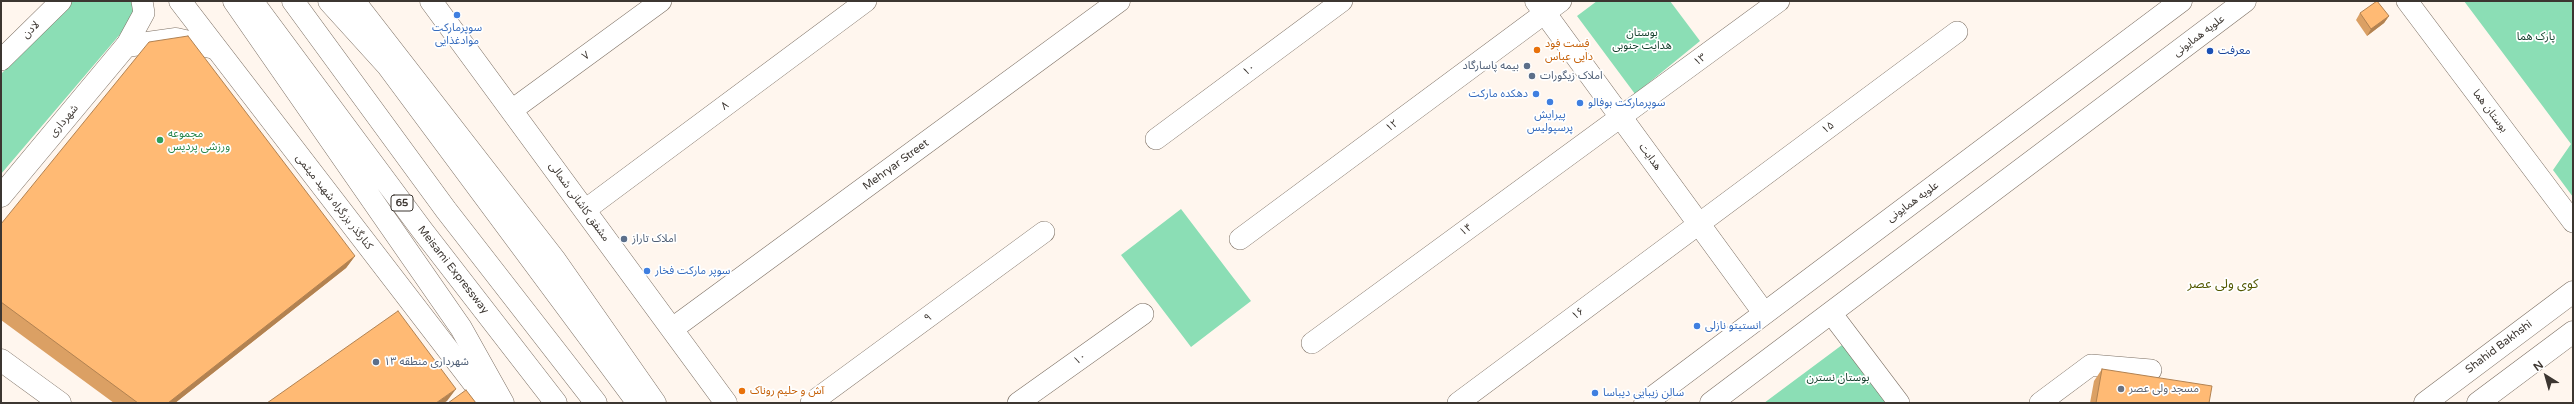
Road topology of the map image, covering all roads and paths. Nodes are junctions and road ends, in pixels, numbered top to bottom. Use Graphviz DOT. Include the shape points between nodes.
graph roads {
  1 [pos="61,1"];
  2 [pos="142,1"];
  3 [pos="180,1"];
  4 [pos="234,1"];
  5 [pos="252,1"];
  6 [pos="293,1"];
  7 [pos="329,1"];
  8 [pos="354,1"];
  9 [pos="661,1"];
  10 [pos="866,1"];
  11 [pos="1119,1"];
  12 [pos="1342,1"];
  13 [pos="1779,1"];
  14 [pos="2182,1"];
  15 [pos="2245,1"];
  16 [pos="2407,1"];
  17 [pos="439,4"];
  18 [pos="1547,5"];
  19 [pos="1957,32"];
  20 [pos="126,46"];
  21 [pos="215,48"];
  22 [pos="1,60"];
  23 [pos="512,110"];
  24 [pos="1621,118"];
  25 [pos="1156,139"];
  26 [pos="1,196"];
  27 [pos="585,210"];
  28 [pos="2573,222"];
  29 [pos="1699,224"];
  30 [pos="1044,232"];
  31 [pos="1240,239"];
  32 [pos="2573,292"];
  33 [pos="1764,313"];
  34 [pos="1831,313"];
  35 [pos="1143,314"];
  36 [pos="672,329"];
  37 [pos="2573,332"];
  38 [pos="1312,343"];
  39 [pos="1,360"];
  40 [pos="2151,370"];
  41 [pos="60,403"];
  42 [pos="489,403"];
  43 [pos="503,403"];
  44 [pos="556,403"];
  45 [pos="596,403"];
  46 [pos="638,403"];
  47 [pos="655,403"];
  48 [pos="726,403"];
  49 [pos="811,403"];
  50 [pos="1018,403"];
  51 [pos="1458,403"];
  52 [pos="1645,403"];
  53 [pos="1711,403"];
  54 [pos="1899,403"];
  55 [pos="2040,403"];
  56 [pos="2425,403"];
  57 [pos="2478,403"];
  1 -- 22 [label="street, لادن"];
  2 -- 20 [label="street" via="144,13"];
  3 -- 21 [label="main road, کنارگذر بزرگراه شهید میثمی"];
  4 -- 43 [label="main road" via="461,328"];
  5 -- 44 [label="main road, Meisami Expressway / 65" via="422,230"];
  6 -- 45 [label="main road" via="446,210"];
  7 -- 46 [label="main road" via="387,65"];
  8 -- 47 [label="main road" via="555,260"];
  9 -- 23 [label="street, ۷"];
  10 -- 27 [label="street, ۸"];
  11 -- 36 [label="main road, Mehryar Street"];
  12 -- 25 [label="street, ۱۰"];
  13 -- 24 [label="street, ۱۳"];
  14 -- 33 [label="main road, علویه همایونی"];
  15 -- 34 [label="main road, علویه همایونی"];
  16 -- 28 [label="street, بوستان هما"];
  17 -- 23 [label="main road, مشفق کاشانی شمالی"];
  18 -- 24 [label="main road, هدایت"];
  18 -- 31 [label="street, ۱۲"];
  19 -- 29 [label="street, ۱۵"];
  20 -- 21 [label="main road" via="176,39"];
  20 -- 26 [label="main road, شهرداری"];
  21 -- 42 [label="main road, کنارگذر بزرگراه شهید میثمی"];
  23 -- 27 [label="main road, مشفق کاشانی شمالی"];
  24 -- 29 [label="main road, هدایت"];
  24 -- 38 [label="street, ۱۴"];
  27 -- 36 [label="main road, مشفق کاشانی شمالی"];
  29 -- 33 [label="main road, هدایت"];
  29 -- 51 [label="street, ۱۶"];
  30 -- 49 [label="street, ۹"];
  32 -- 56 [label="main road, Shahid Bakhshi"];
  33 -- 52 [label="main road, علویه همایونی"];
  34 -- 53 [label="main road, علویه همایونی"];
  34 -- 54 [label="street"];
  35 -- 50 [label="street, ۱۰"];
  36 -- 48 [label="main road, مشفق کاشانی شمالی"];
  37 -- 57 [label="main road"];
  39 -- 41 [label="main road"];
  40 -- 55 [label="street" via="2091,365"];
}
